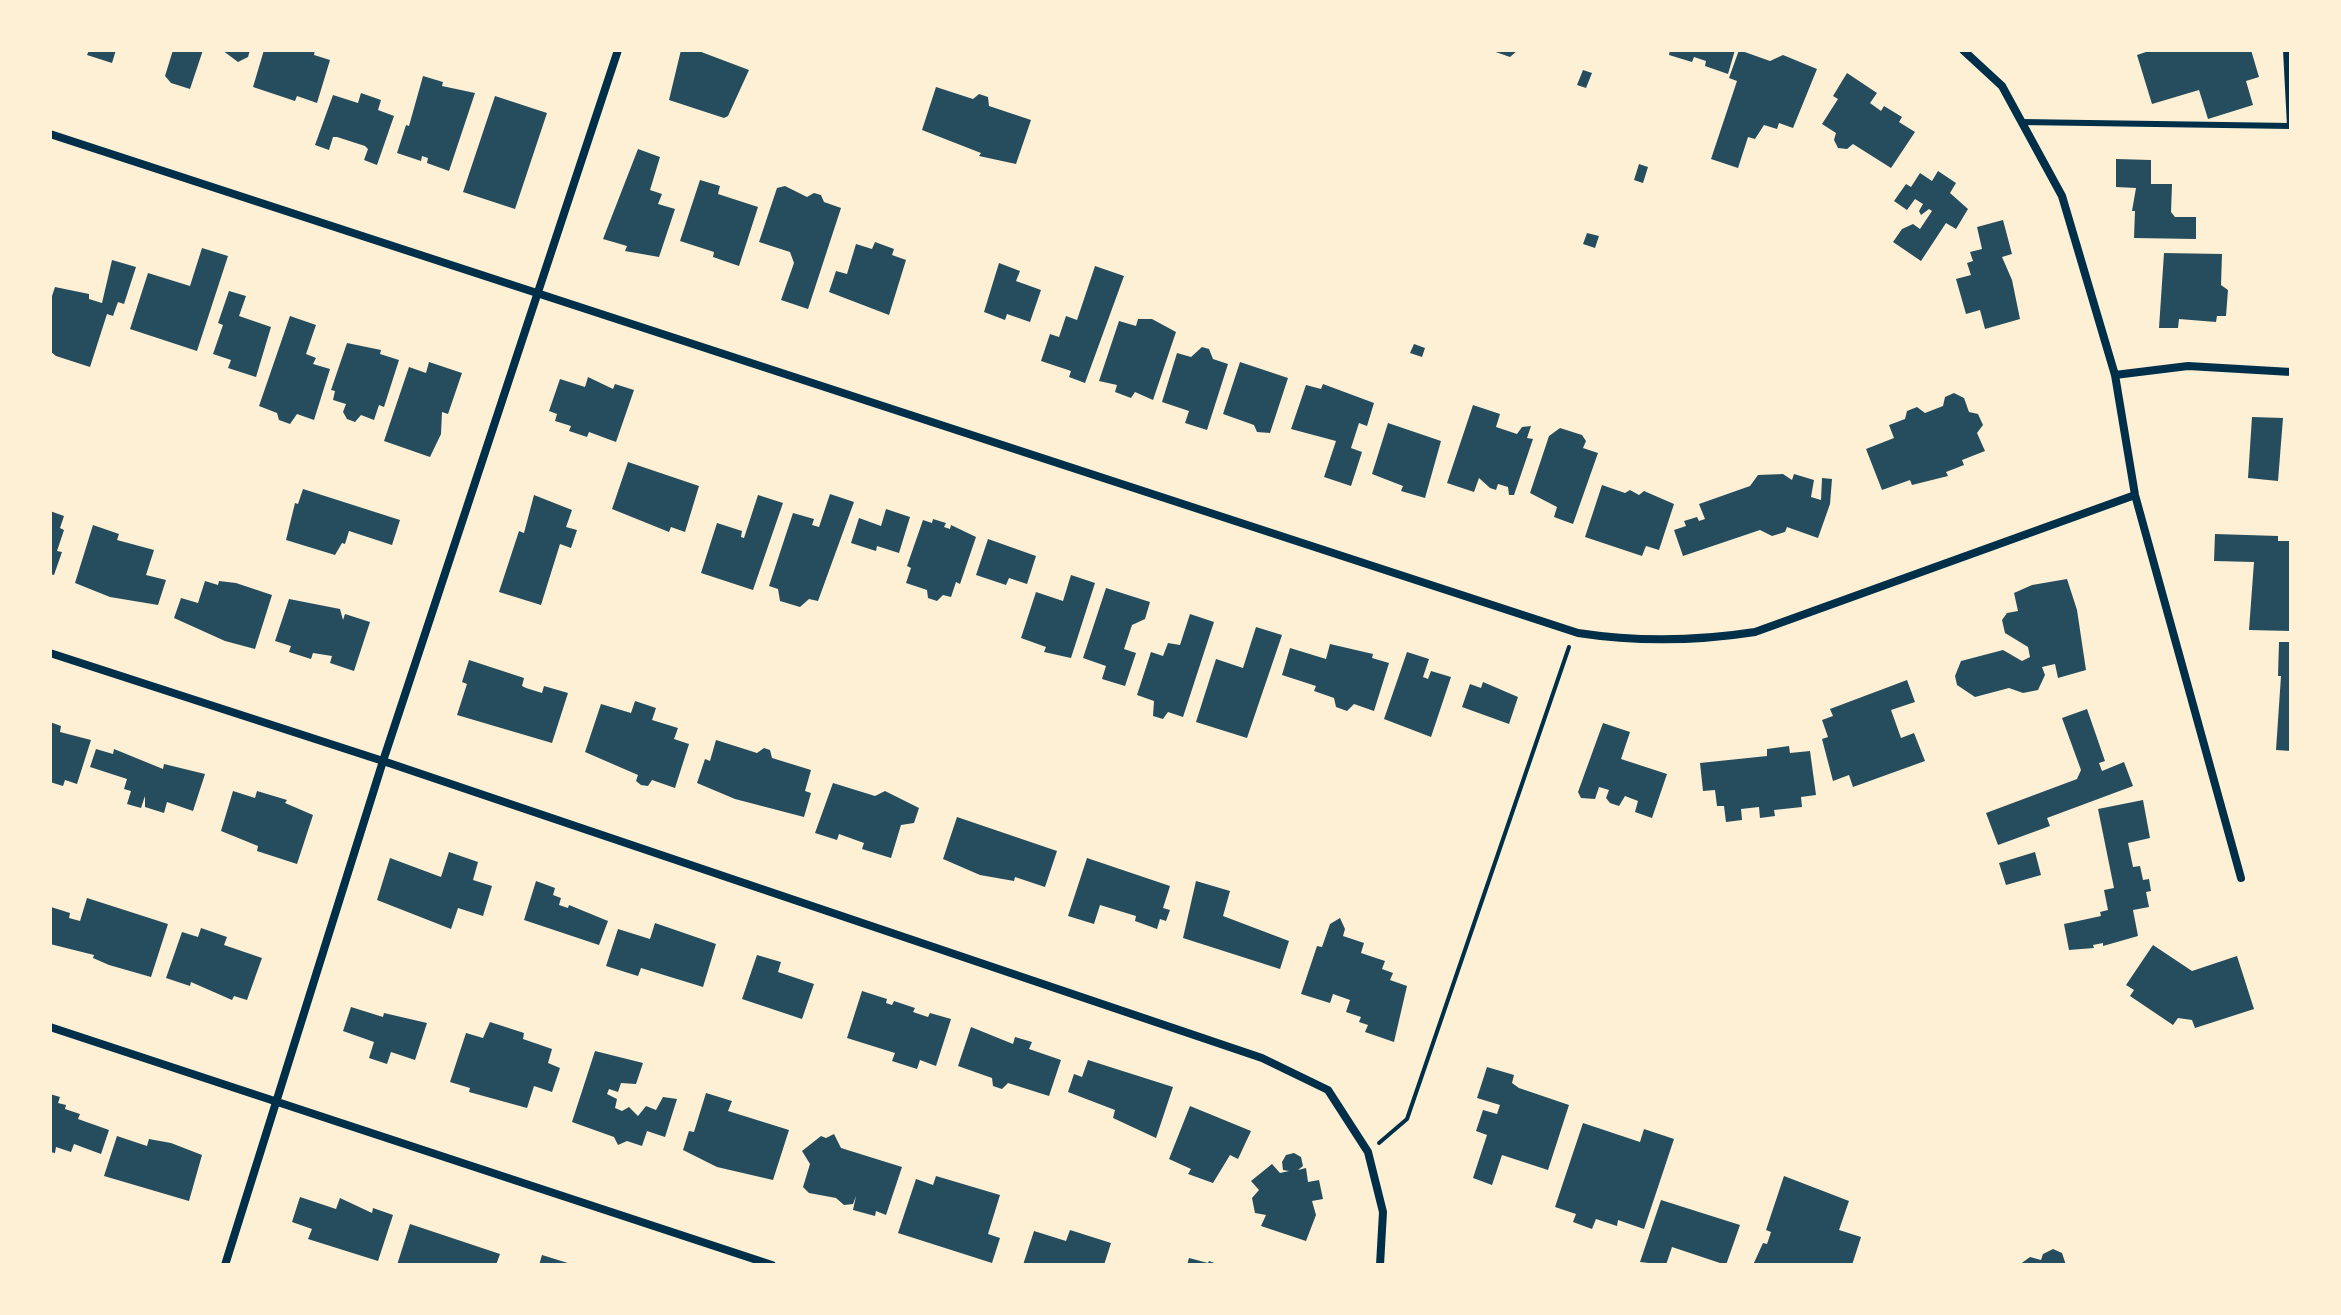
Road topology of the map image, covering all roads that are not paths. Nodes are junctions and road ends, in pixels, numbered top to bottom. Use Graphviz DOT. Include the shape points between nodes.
graph roads {
  1 [pos="618,50"];
  2 [pos="1963,50"];
  3 [pos="2286,50"];
  4 [pos="2021,122"];
  5 [pos="2290,126"];
  6 [pos="50,134"];
  7 [pos="535,294"];
  8 [pos="2291,372"];
  9 [pos="2115,375"];
  10 [pos="2135,495"];
  11 [pos="50,653"];
  12 [pos="383,761"];
  13 [pos="2241,878"];
  14 [pos="50,1027"];
  15 [pos="277,1100"];
  16 [pos="225,1265"];
  17 [pos="772,1265"];
  18 [pos="1380,1265"];
  1 -- 7 [label="street"];
  2 -- 4 [label="street" via="2002,86"];
  3 -- 5 [label="lane"];
  4 -- 5 [label="lane"];
  4 -- 9 [label="street" via="2062,196"];
  6 -- 7 [label="street"];
  7 -- 10 [label="street" via="1574,632 1616,639 1755,632"];
  7 -- 12 [label="street"];
  8 -- 9 [label="street" via="2188,366"];
  9 -- 10 [label="street"];
  10 -- 13 [label="street"];
  11 -- 12 [label="street"];
  12 -- 15 [label="street"];
  12 -- 18 [label="street" via="1262,1058 1328,1090 1368,1152 1383,1212"];
  14 -- 15 [label="street"];
  15 -- 16 [label="street"];
  15 -- 17 [label="street"];
}
